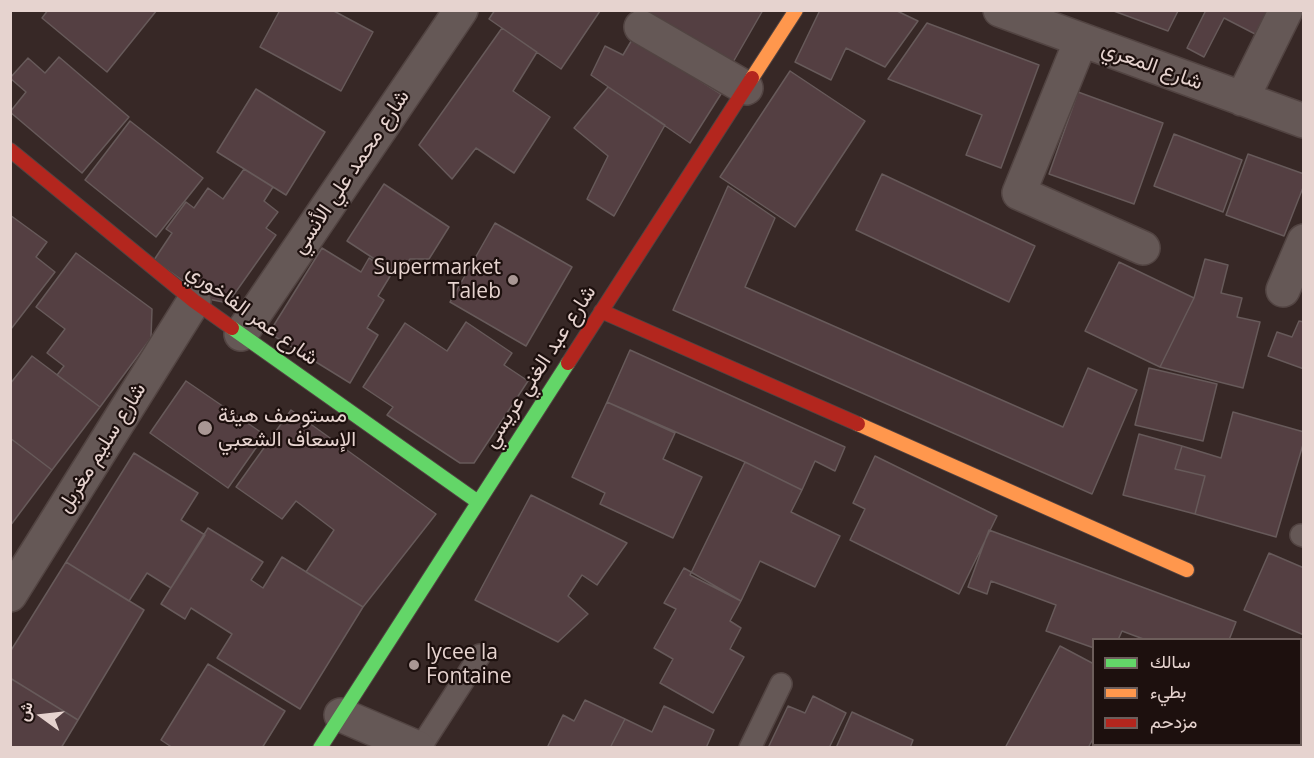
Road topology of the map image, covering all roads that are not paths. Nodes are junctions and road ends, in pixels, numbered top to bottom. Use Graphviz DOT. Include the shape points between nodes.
graph roads {
  1 [pos="461,10"];
  2 [pos="796,10"];
  3 [pos="1000,10"];
  4 [pos="1286,10"];
  5 [pos="641,27"];
  6 [pos="1081,40"];
  7 [pos="746,88"];
  8 [pos="1242,99"];
  9 [pos="1304,121"];
  10 [pos="10,150"];
  11 [pos="1304,241"];
  12 [pos="1143,248"];
  13 [pos="1283,290"];
  14 [pos="194,302"];
  15 [pos="601,310"];
  16 [pos="241,334"];
  17 [pos="478,502"];
  18 [pos="1187,570"];
  19 [pos="10,594"];
  20 [pos="480,655"];
  21 [pos="781,684"];
  22 [pos="341,715"];
  23 [pos="320,747"];
  24 [pos="419,747"];
  25 [pos="750,747"];
  1 -- 16 [label="street, شارع محمد علي الأنسي"];
  2 -- 7 [label="street, شارع عبد الغني عريسي"];
  3 -- 6 [label="street, شارع المعري"];
  4 -- 8 [label="street"];
  5 -- 7 [label="street"];
  6 -- 8 [label="street, شارع المعري"];
  6 -- 12 [label="street" via="1019,193"];
  7 -- 15 [label="street, شارع عبد الغني عريسي"];
  8 -- 9 [label="street, شارع المعري"];
  10 -- 14 [label="street, شارع عمر الفاخوري"];
  11 -- 13 [label="street"];
  14 -- 16 [label="street, شارع عمر الفاخوري"];
  14 -- 19 [label="street, شارع سليم مغربل"];
  15 -- 17 [label="street, شارع عبد الغني عريسي"];
  15 -- 18 [label="street"];
  16 -- 17 [label="street, شارع عمر الفاخوري"];
  17 -- 22 [label="street, شارع عبد الغني عريسي"];
  20 -- 24 [label="lane"];
  21 -- 25 [label="lane"];
  22 -- 23 [label="street, شارع عبد الغني عريسي"];
  22 -- 24 [label="street"];
}
